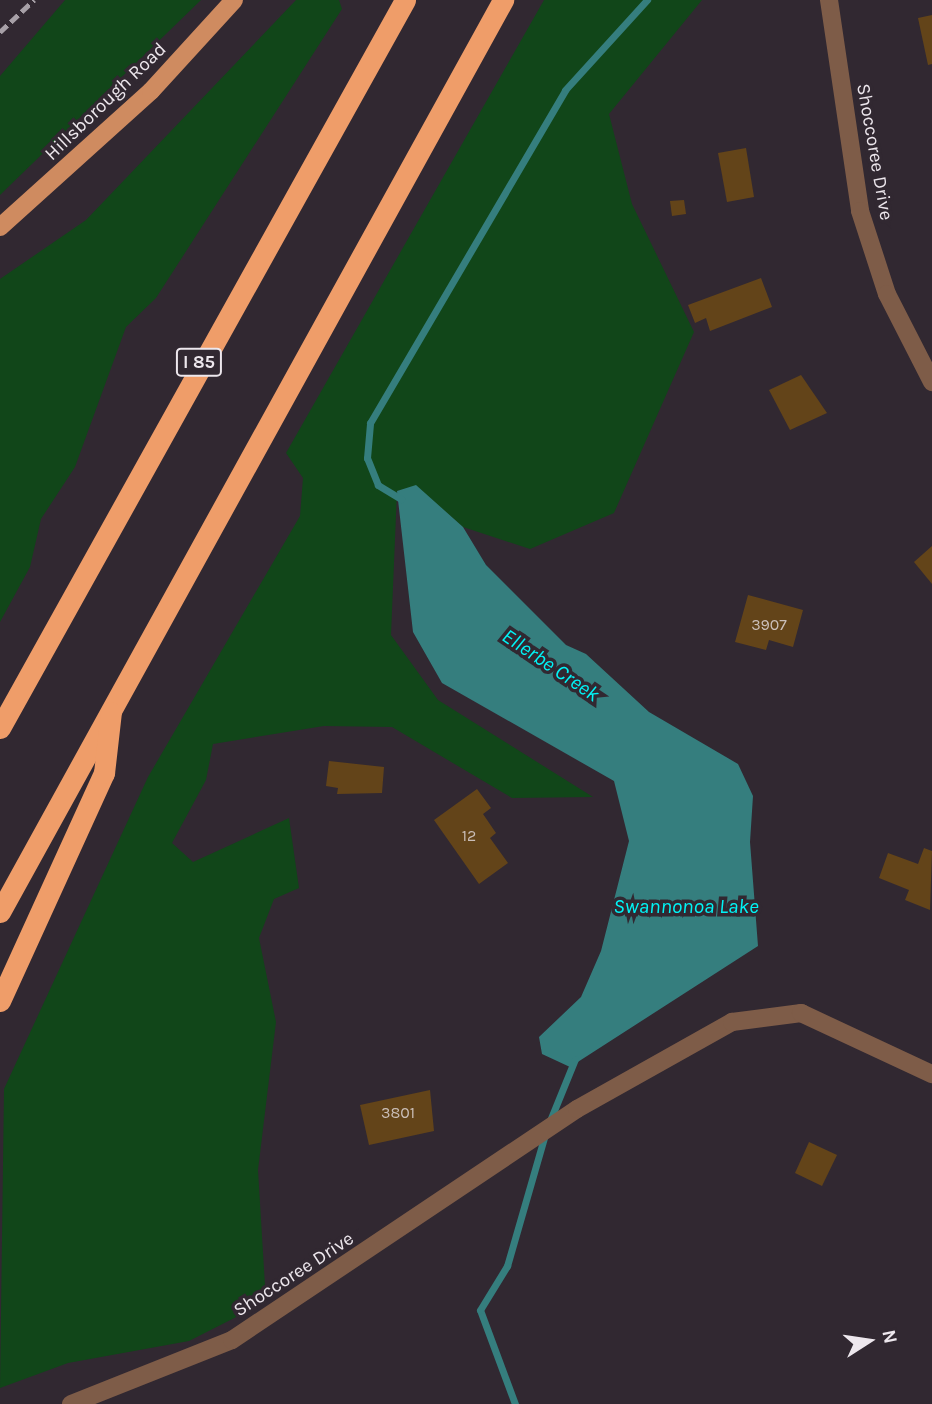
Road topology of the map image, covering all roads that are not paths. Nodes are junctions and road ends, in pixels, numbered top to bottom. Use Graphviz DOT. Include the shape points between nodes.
graph roads {
  1 [pos="234,0"];
  2 [pos="405,0"];
  3 [pos="503,0"];
  4 [pos="829,0"];
  5 [pos="0,228"];
  6 [pos="932,382"];
  7 [pos="112,700"];
  8 [pos="0,728"];
  9 [pos="0,912"];
  10 [pos="0,1001"];
  11 [pos="932,1074"];
  12 [pos="71,1404"];
  1 -- 5 [label="main road, Hillsborough Road" via="151,91"];
  2 -- 8 [label="highway, I 85"];
  3 -- 7 [label="highway"];
  4 -- 6 [label="street, Shoccoree Drive" via="860,211 900,324"];
  7 -- 9 [label="highway"];
  7 -- 10 [label="highway" via="104,773"];
  11 -- 12 [label="street, Shoccoree Drive" via="832,1022 776,1013 698,1038 521,1146 232,1340"];
}
